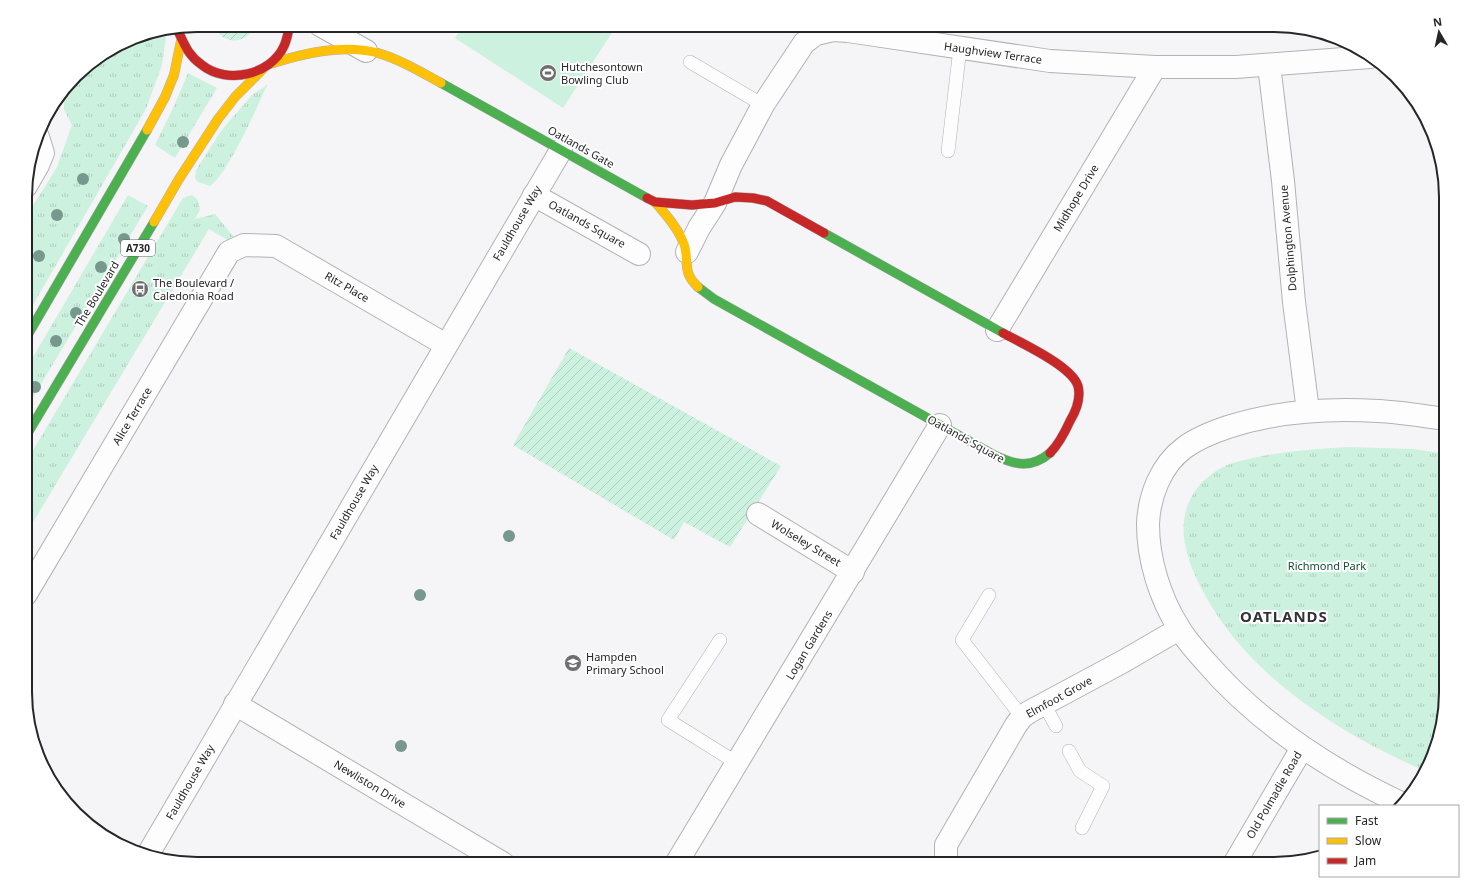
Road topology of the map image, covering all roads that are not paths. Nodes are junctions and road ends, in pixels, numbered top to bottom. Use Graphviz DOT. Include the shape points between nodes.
graph roads {
  1 [pos="290,32"];
  2 [pos="332,32"];
  3 [pos="826,32"];
  4 [pos="851,32"];
  5 [pos="179,33"];
  6 [pos="181,41"];
  7 [pos="960,48"];
  8 [pos="366,51"];
  9 [pos="1362,58"];
  10 [pos="690,62"];
  11 [pos="1269,65"];
  12 [pos="266,66"];
  13 [pos="1155,67"];
  14 [pos="763,105"];
  15 [pos="41,145"];
  16 [pos="561,150"];
  17 [pos="948,151"];
  18 [pos="33,173"];
  19 [pos="534,195"];
  20 [pos="655,202"];
  21 [pos="715,203"];
  22 [pos="244,245"];
  23 [pos="687,252"];
  24 [pos="639,254"];
  25 [pos="32,328"];
  26 [pos="997,330"];
  27 [pos="446,345"];
  28 [pos="1308,411"];
  29 [pos="1439,418"];
  30 [pos="32,426"];
  31 [pos="940,426"];
  32 [pos="758,514"];
  33 [pos="853,572"];
  34 [pos="32,584"];
  35 [pos="989,595"];
  36 [pos="1179,629"];
  37 [pos="720,640"];
  38 [pos="235,704"];
  39 [pos="1044,704"];
  40 [pos="1022,717"];
  41 [pos="1056,726"];
  42 [pos="1302,748"];
  43 [pos="1069,751"];
  44 [pos="737,763"];
  45 [pos="1398,801"];
  46 [pos="1082,828"];
  47 [pos="151,850"];
  48 [pos="492,857"];
  49 [pos="680,857"];
  50 [pos="946,857"];
  51 [pos="1238,857"];
  1 -- 12 [label="street, The Boulevard" via="282,50"];
  2 -- 8 [label="street"];
  3 -- 14 [label="street, Haughview Terrace" via="816,34 804,43"];
  4 -- 7 [label="street, Haughview Terrace"];
  5 -- 6 [label="street"];
  6 -- 12 [label="street, Oatlands Gate" via="192,57 207,69 225,76 244,75"];
  6 -- 25 [label="street" via="174,75 165,97"];
  7 -- 13 [label="street, Haughview Terrace" via="1050,61"];
  7 -- 17 [label="lane"];
  8 -- 12 [label="street, Oatlands Gate" via="313,52"];
  8 -- 16 [label="street, Oatlands Gate" via="387,56 410,66"];
  9 -- 11 [label="street, Haughview Terrace"];
  10 -- 14 [label="lane"];
  11 -- 13 [label="street, Haughview Terrace"];
  11 -- 28 [label="street, Dolphington Avenue"];
  12 -- 30 [label="street, The Boulevard / A730" via="235,97 218,119 179,179"];
  13 -- 26 [label="street, Midhope Drive"];
  14 -- 21 [label="street, Haughview Terrace" via="731,165"];
  15 -- 18 [label="street" via="43,153"];
  16 -- 19 [label="street, Fauldhouse Way"];
  16 -- 20 [label="street, Oatlands Gate"];
  19 -- 24 [label="street, Oatlands Square"];
  19 -- 27 [label="street, Fauldhouse Way"];
  20 -- 21 [label="street, Oatlands Square" via="683,206"];
  20 -- 23 [label="street, Oatlands Square" via="675,227"];
  21 -- 23 [label="street, Oatlands Square"];
  21 -- 26 [label="street, Oatlands Square" via="742,196 752,196 766,201"];
  22 -- 27 [label="street, Ritz Place" via="276,246"];
  22 -- 34 [label="street, Alice Terrace" via="229,252"];
  23 -- 31 [label="street, Oatlands Square" via="686,267 690,278 714,299"];
  26 -- 31 [label="street, Oatlands Square" via="1060,365 1071,375 1078,386 1077,409 1047,457 1035,463 1022,465 1008,462"];
  27 -- 38 [label="street, Fauldhouse Way"];
  28 -- 29 [label="street" via="1380,411"];
  28 -- 36 [label="street" via="1272,415 1210,433 1183,448 1158,480 1149,511 1148,537 1157,579"];
  31 -- 33 [label="street, Logan Gardens"];
  32 -- 33 [label="street, Wolseley Street"];
  33 -- 44 [label="street, Logan Gardens"];
  35 -- 40 [label="lane" via="962,640"];
  36 -- 39 [label="street, Elmfoot Grove"];
  36 -- 42 [label="street" via="1237,696"];
  37 -- 44 [label="lane" via="668,720"];
  38 -- 47 [label="street, Fauldhouse Way"];
  38 -- 48 [label="street, Newliston Drive"];
  39 -- 40 [label="street, Elmfoot Grove"];
  39 -- 41 [label="lane"];
  40 -- 50 [label="street, Elmfoot Grove" via="946,844"];
  42 -- 45 [label="street"];
  42 -- 51 [label="street, Old Polmadie Road"];
  43 -- 46 [label="lane" via="1080,771 1103,786"];
  44 -- 49 [label="street, Logan Gardens"];
}
